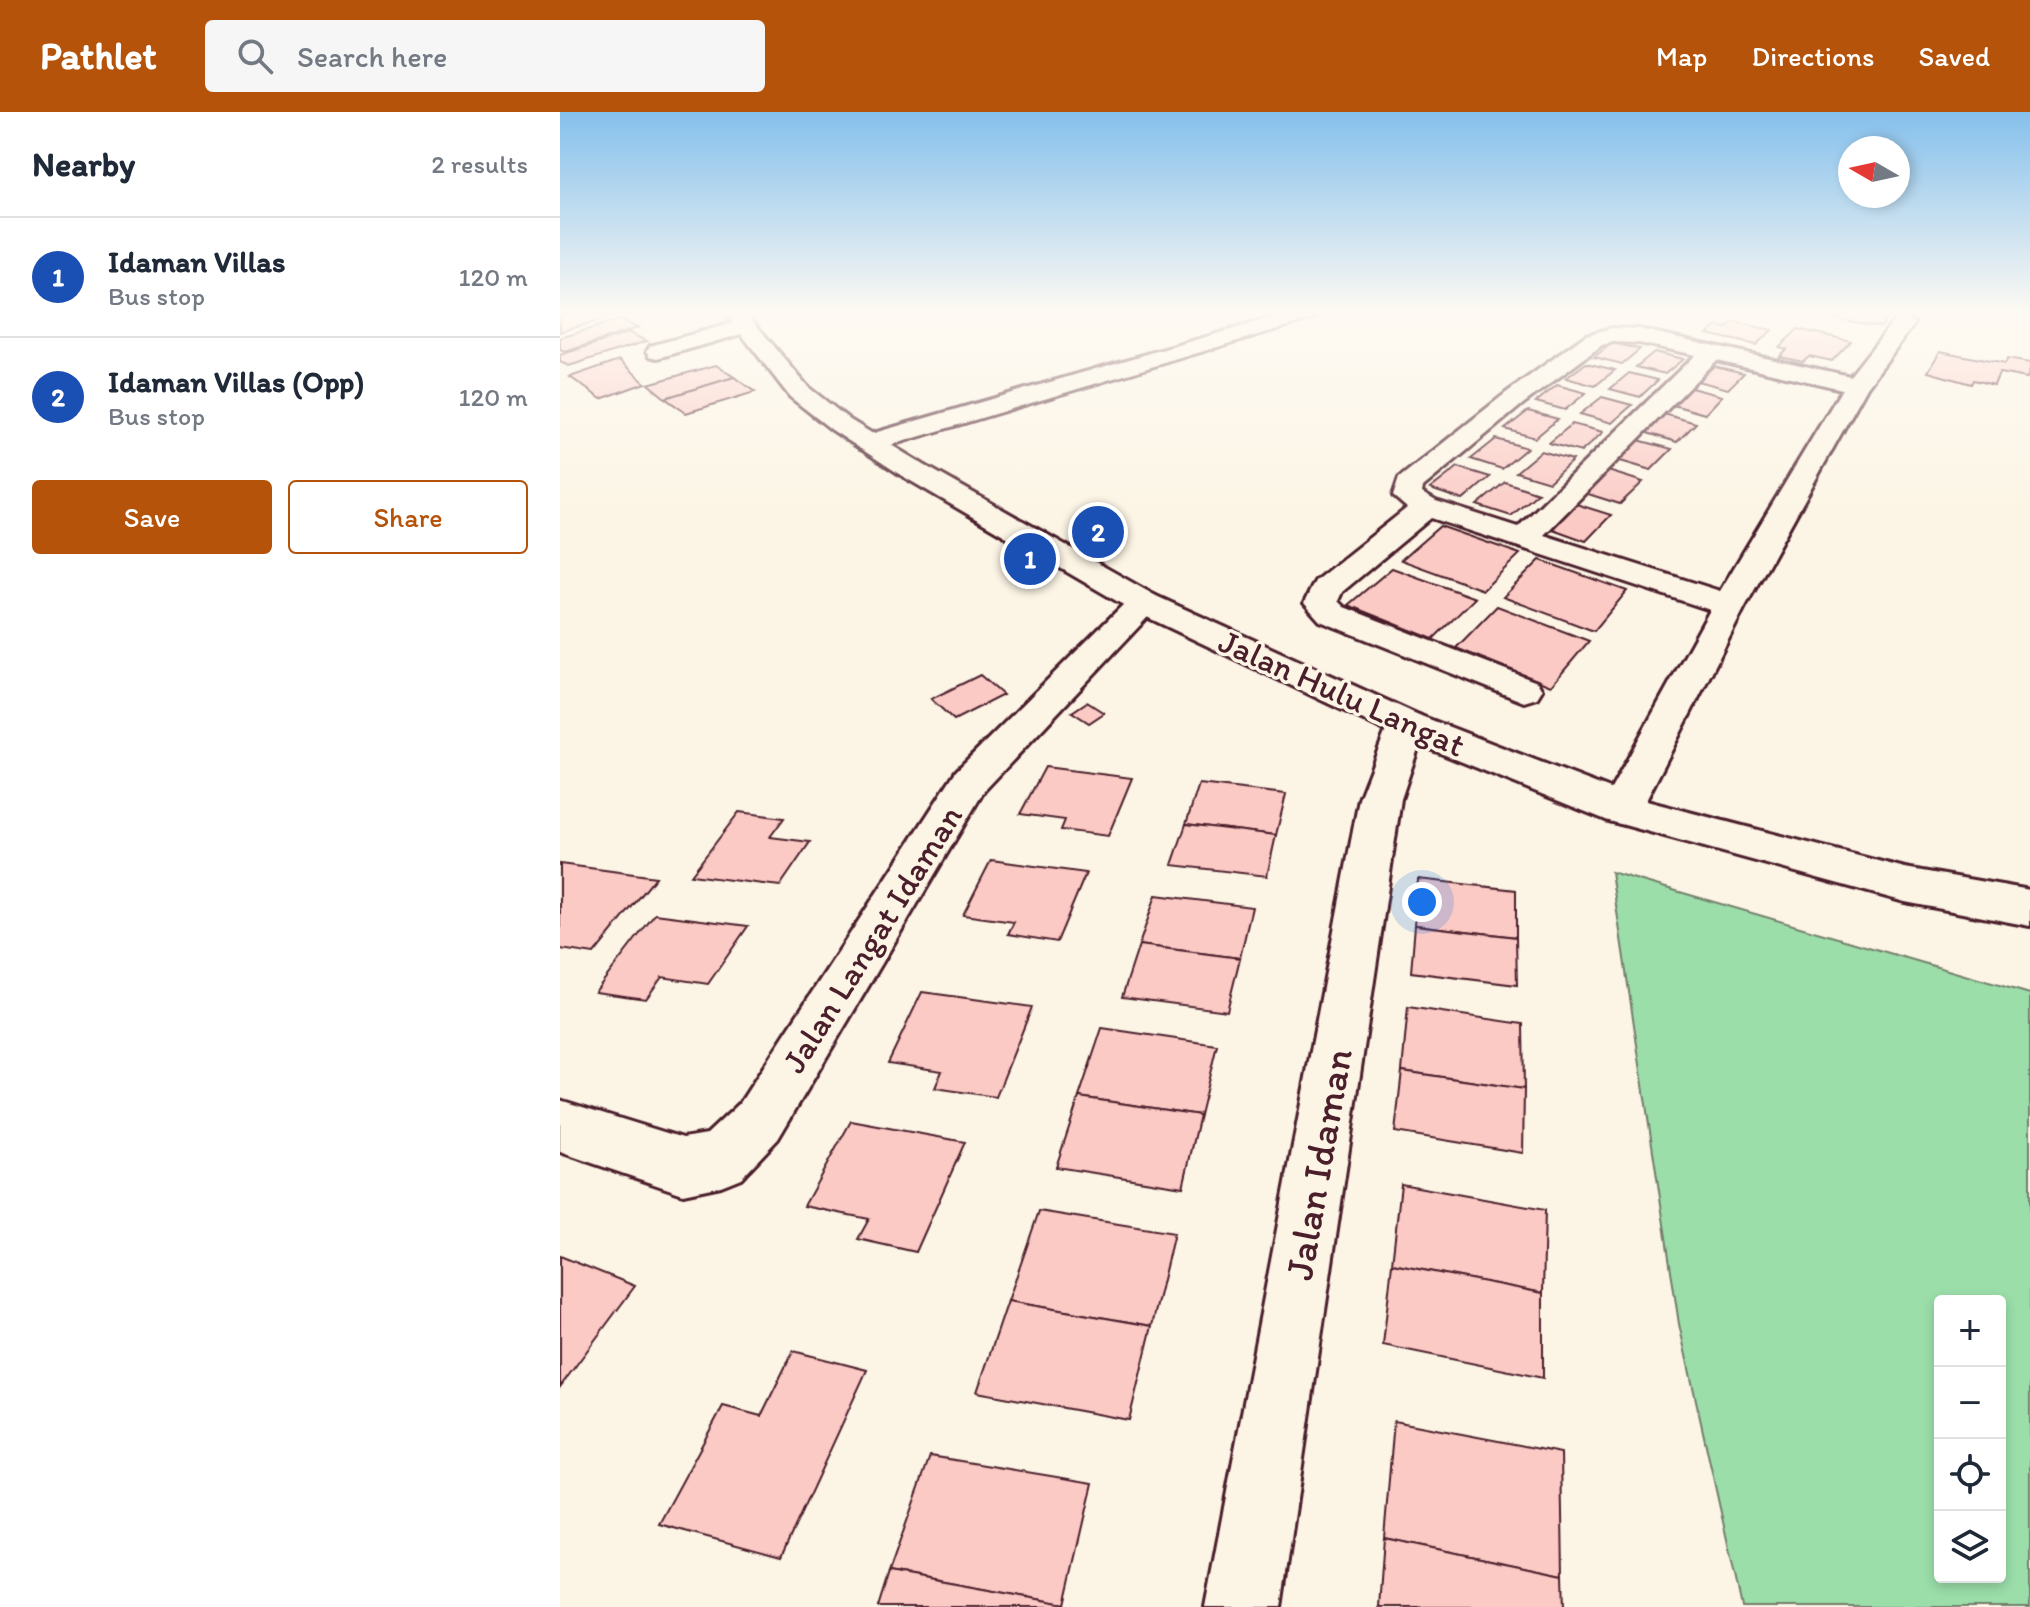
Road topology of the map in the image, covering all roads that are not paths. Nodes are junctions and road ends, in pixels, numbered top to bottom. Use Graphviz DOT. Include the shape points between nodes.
graph roads {
  1 [pos="792,384"];
  2 [pos="1070,384"];
  3 [pos="1534,384"];
  4 [pos="1679,384"];
  5 [pos="1851,384"];
  6 [pos="1856,385"];
  7 [pos="869,443"];
  8 [pos="1426,507"];
  9 [pos="1523,539"];
  10 [pos="1144,603"];
  11 [pos="1729,605"];
  12 [pos="1524,690"];
  13 [pos="1407,725"];
  14 [pos="1621,809"];
  15 [pos="2030,908"];
  16 [pos="560,1126"];
  17 [pos="1243,1607"];
  1 -- 7 [label="street, Jalan Hulu Langat"];
  2 -- 7 [label="street"];
  3 -- 8 [label="street" via="1409,484 1407,496"];
  4 -- 9 [label="street"];
  5 -- 6 [label="street"];
  6 -- 11 [label="street"];
  7 -- 10 [label="street, Jalan Hulu Langat"];
  8 -- 9 [label="street"];
  8 -- 12 [label="street" via="1327,588 1321,603 1332,614"];
  9 -- 11 [label="street"];
  10 -- 13 [label="street, Jalan Hulu Langat"];
  10 -- 16 [label="street, Jalan Langat Idaman" via="970,781 759,1121 721,1159 683,1166"];
  11 -- 14 [label="street"];
  13 -- 14 [label="street, Jalan Hulu Langat"];
  13 -- 17 [label="street, Jalan Idaman" via="1380,799"];
  14 -- 15 [label="street, Jalan Hulu Langat" via="1905,885"];
}
